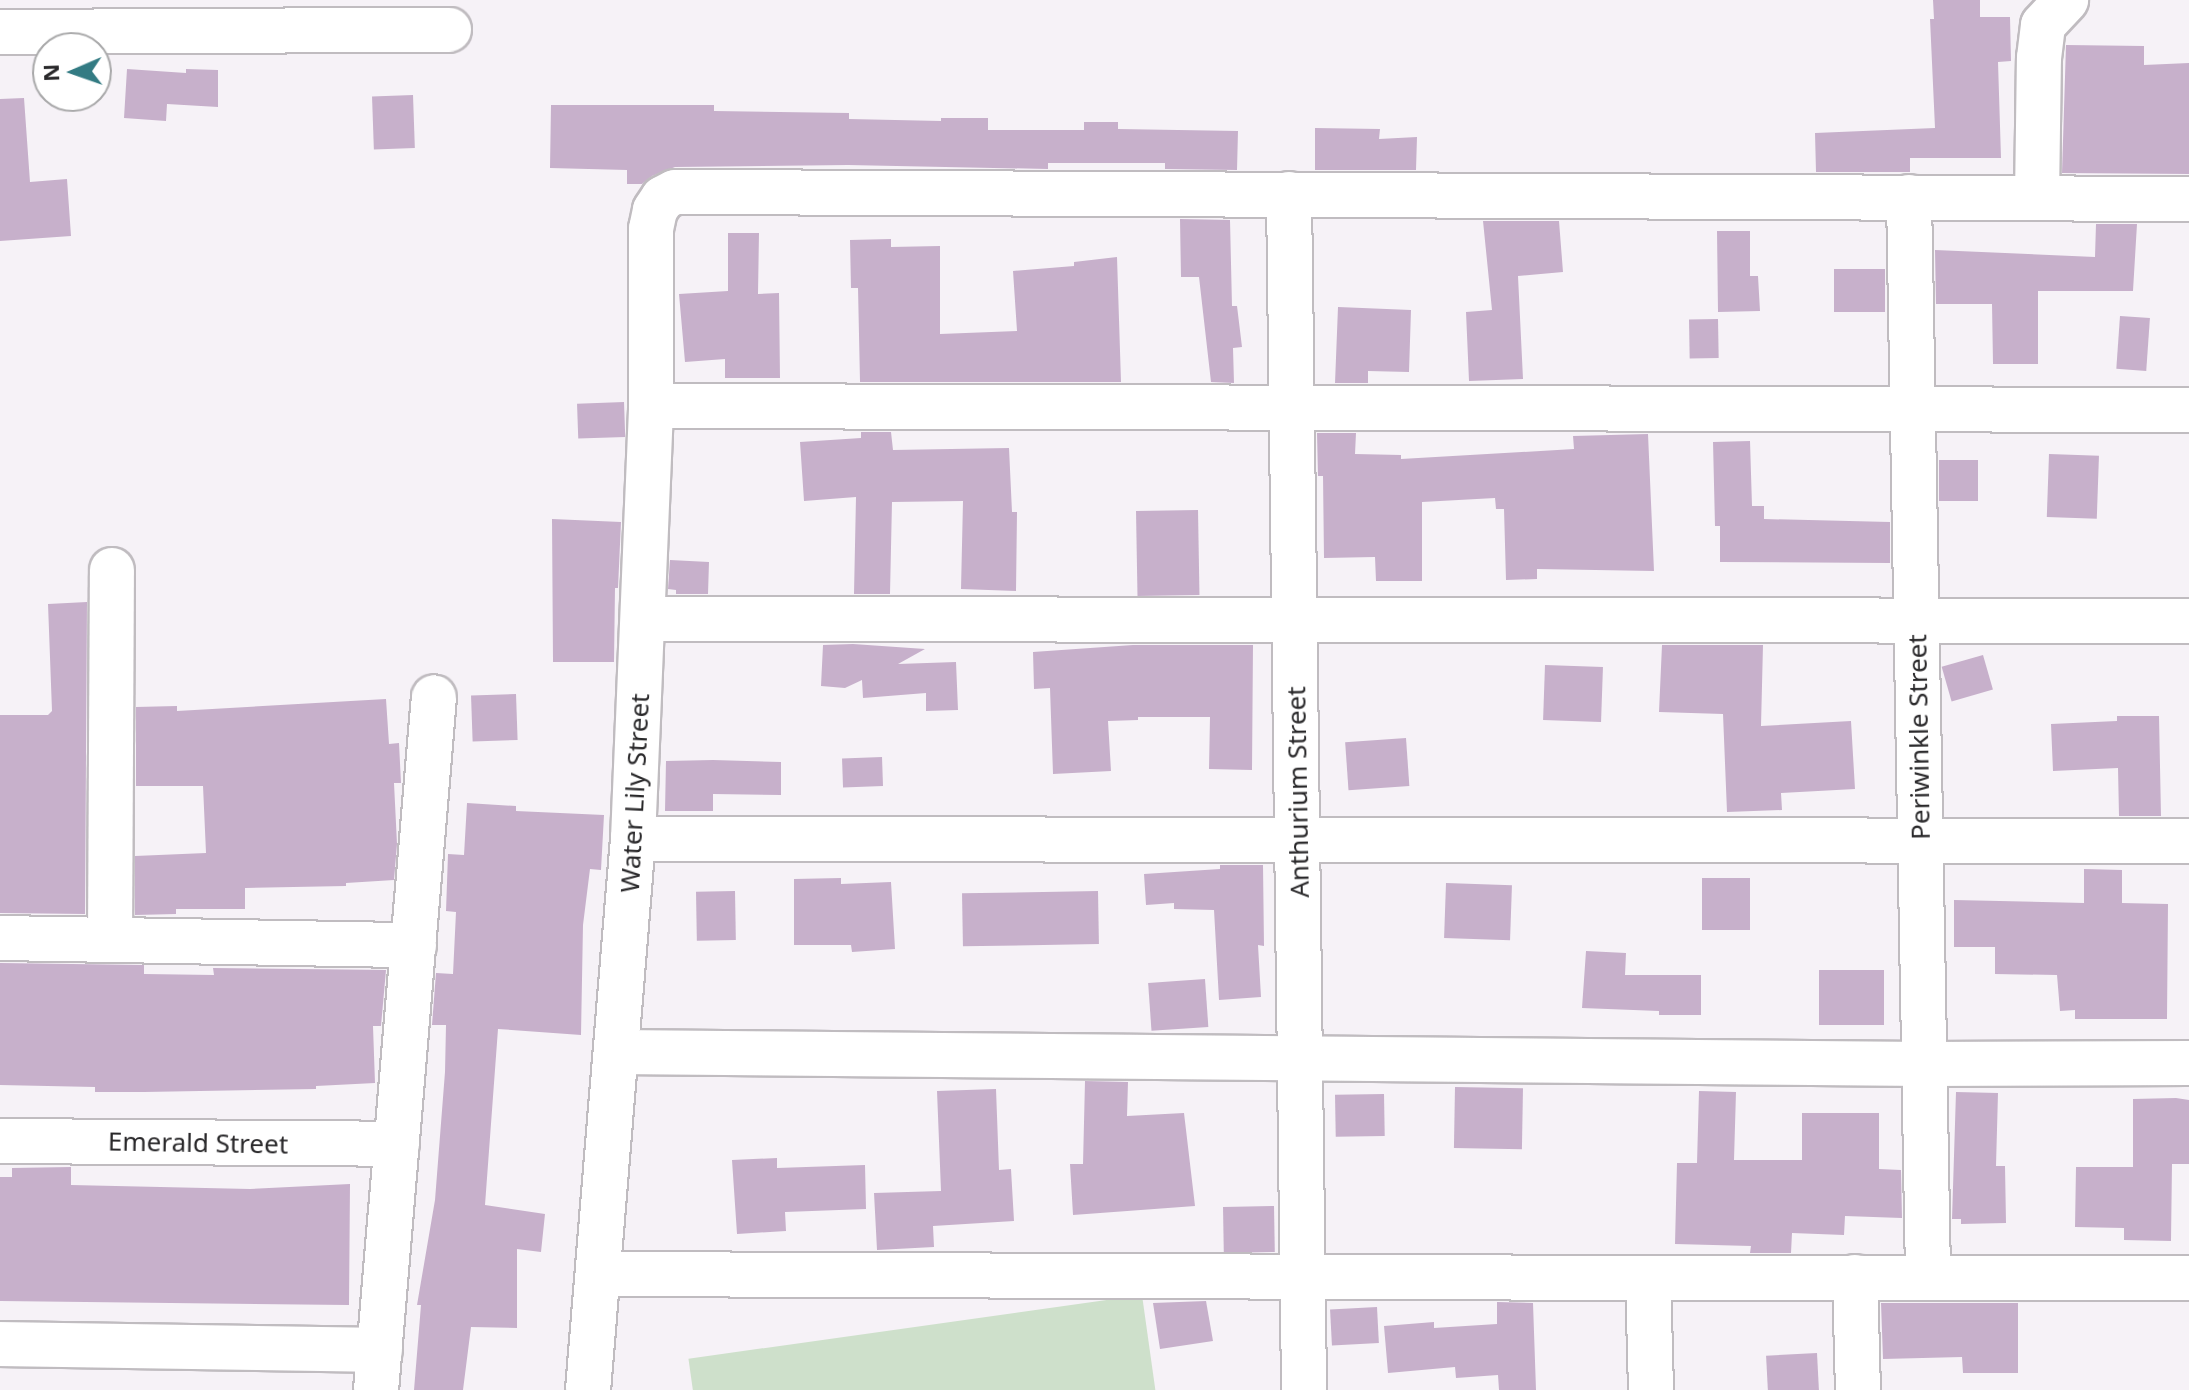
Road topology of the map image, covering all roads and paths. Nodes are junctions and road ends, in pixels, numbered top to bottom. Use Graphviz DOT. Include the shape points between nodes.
graph roads {
  1 [pos="2066,0"];
  2 [pos="449,30"];
  3 [pos="0,32"];
  4 [pos="1289,194"];
  5 [pos="1909,197"];
  6 [pos="2037,198"];
  7 [pos="2189,199"];
  8 [pos="651,406"];
  9 [pos="1293,406"];
  10 [pos="1913,409"];
  11 [pos="2189,410"];
  12 [pos="112,570"];
  13 [pos="645,619"];
  14 [pos="2189,621"];
  15 [pos="1296,622"];
  16 [pos="1917,622"];
  17 [pos="434,697"];
  18 [pos="1299,838"];
  19 [pos="633,839"];
  20 [pos="2189,841"];
  21 [pos="1921,843"];
  22 [pos="0,938"];
  23 [pos="110,940"];
  24 [pos="414,945"];
  25 [pos="616,1052"];
  26 [pos="1301,1059"];
  27 [pos="2189,1063"];
  28 [pos="1925,1064"];
  29 [pos="0,1141"];
  30 [pos="397,1144"];
  31 [pos="598,1274"];
  32 [pos="1304,1276"];
  33 [pos="1855,1277"];
  34 [pos="1648,1278"];
  35 [pos="1928,1278"];
  36 [pos="2189,1278"];
  37 [pos="0,1344"];
  38 [pos="378,1370"];
  39 [pos="588,1390"];
  40 [pos="1304,1390"];
  41 [pos="1651,1390"];
  42 [pos="1858,1390"];
  1 -- 6 [label="street" via="2043,25"];
  2 -- 3 [label="street"];
  4 -- 5 [label="street"];
  4 -- 8 [label="street, Water Lily Street" via="675,192 655,210 651,229"];
  4 -- 9 [label="street, Anthurium Street"];
  5 -- 6 [label="street"];
  5 -- 10 [label="street, Periwinkle Street"];
  6 -- 7 [label="street"];
  8 -- 9 [label="street"];
  8 -- 13 [label="street, Water Lily Street"];
  9 -- 10 [label="street"];
  9 -- 15 [label="street, Anthurium Street"];
  10 -- 11 [label="street"];
  10 -- 16 [label="street, Periwinkle Street"];
  12 -- 23 [label="street"];
  13 -- 15 [label="street"];
  13 -- 19 [label="street, Water Lily Street"];
  14 -- 16 [label="street"];
  15 -- 16 [label="street"];
  15 -- 18 [label="street, Anthurium Street"];
  16 -- 21 [label="street, Periwinkle Street"];
  17 -- 24 [label="street"];
  18 -- 19 [label="street"];
  18 -- 21 [label="street"];
  18 -- 26 [label="street, Anthurium Street"];
  19 -- 25 [label="street, Water Lily Street"];
  20 -- 21 [label="street"];
  21 -- 28 [label="street, Periwinkle Street"];
  22 -- 23 [label="street"];
  23 -- 24 [label="street"];
  24 -- 30 [label="street"];
  25 -- 26 [label="street"];
  25 -- 31 [label="street, Water Lily Street"];
  26 -- 28 [label="street"];
  26 -- 32 [label="street, Anthurium Street"];
  27 -- 28 [label="street"];
  28 -- 35 [label="street, Periwinkle Street"];
  29 -- 30 [label="street, Emerald Street"];
  30 -- 38 [label="street"];
  31 -- 32 [label="street"];
  31 -- 39 [label="street, Water Lily Street"];
  32 -- 34 [label="street"];
  32 -- 40 [label="street, Anthurium Street"];
  33 -- 34 [label="street"];
  33 -- 35 [label="street"];
  33 -- 42 [label="street"];
  34 -- 41 [label="street"];
  35 -- 36 [label="street"];
  37 -- 38 [label="street"];
}
